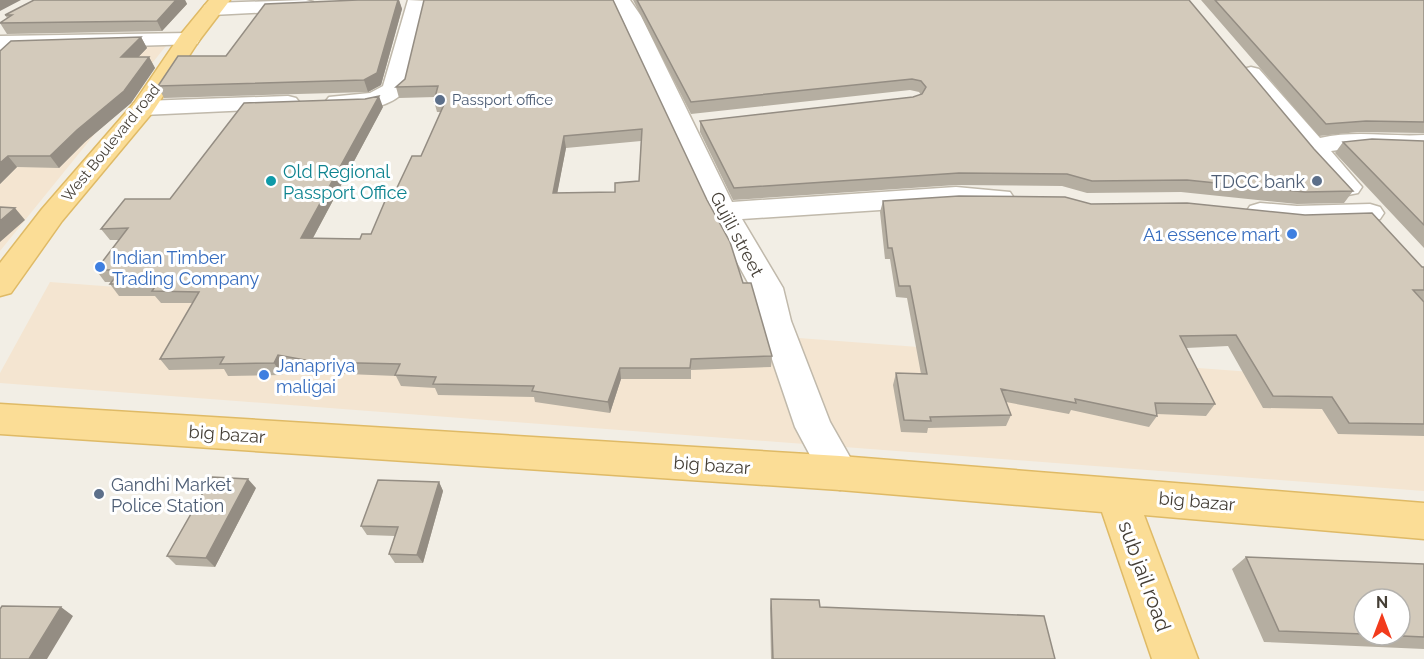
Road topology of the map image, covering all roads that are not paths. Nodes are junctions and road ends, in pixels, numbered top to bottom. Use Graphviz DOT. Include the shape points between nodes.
graph roads {
  1 [pos="430,0"];
  2 [pos="620,0"];
  3 [pos="406,1"];
  4 [pos="216,5"];
  5 [pos="327,5"];
  6 [pos="189,39"];
  7 [pos="0,43"];
  8 [pos="1234,54"];
  9 [pos="143,108"];
  10 [pos="1424,143"];
  11 [pos="1317,153"];
  12 [pos="1021,198"];
  13 [pos="1234,209"];
  14 [pos="723,211"];
  15 [pos="0,285"];
  16 [pos="0,419"];
  17 [pos="840,473"];
  18 [pos="1116,494"];
  19 [pos="1424,521"];
  20 [pos="1175,659"];
  1 -- 3 [label="street"];
  2 -- 14 [label="street, Gujili street" via="692,123"];
  3 -- 9 [label="street" via="394,89 382,98"];
  4 -- 5 [label="street"];
  4 -- 6 [label="main road, West Boulevard road"];
  6 -- 7 [label="street"];
  6 -- 9 [label="main road, West Boulevard road"];
  8 -- 11 [label="street"];
  9 -- 15 [label="main road, West Boulevard road" via="52,215"];
  10 -- 11 [label="street" via="1353,140 1323,146"];
  11 -- 13 [label="street" via="1378,221"];
  12 -- 14 [label="street" via="956,196"];
  14 -- 17 [label="street, Gujili street" via="767,288 813,427"];
  16 -- 17 [label="main road, big bazar"];
  17 -- 18 [label="main road, big bazar"];
  18 -- 19 [label="main road, big bazar"];
  18 -- 20 [label="main road, sub jail road"];
}
